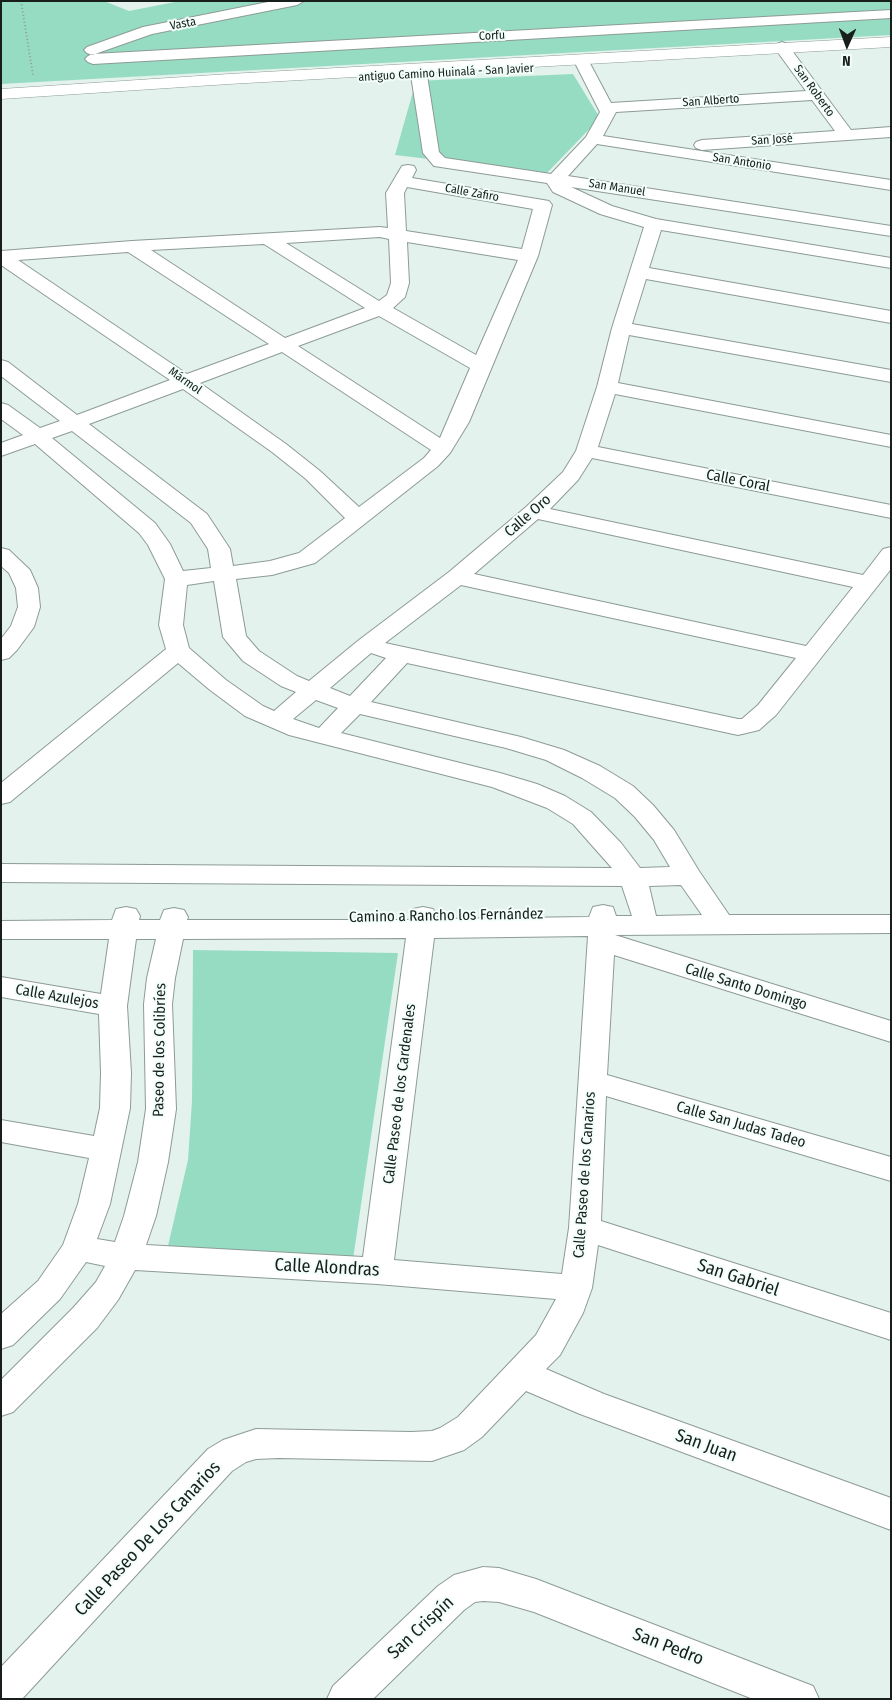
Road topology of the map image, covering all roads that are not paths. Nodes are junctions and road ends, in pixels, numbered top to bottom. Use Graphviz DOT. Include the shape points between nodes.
graph roads {
  1 [pos="297,1"];
  2 [pos="891,14"];
  3 [pos="891,42"];
  4 [pos="891,48"];
  5 [pos="784,50"];
  6 [pos="583,62"];
  7 [pos="92,65"];
  8 [pos="418,71"];
  9 [pos="1,94"];
  10 [pos="815,95"];
  11 [pos="1,99"];
  12 [pos="607,108"];
  13 [pos="891,132"];
  14 [pos="846,135"];
  15 [pos="593,140"];
  16 [pos="653,148"];
  17 [pos="891,177"];
  18 [pos="556,179"];
  19 [pos="854,179"];
  20 [pos="891,185"];
  21 [pos="654,224"];
  22 [pos="891,231"];
  23 [pos="397,234"];
  24 [pos="268,239"];
  25 [pos="132,246"];
  26 [pos="1,256"];
  27 [pos="529,256"];
  28 [pos="891,263"];
  29 [pos="638,272"];
  30 [pos="380,309"];
  31 [pos="891,317"];
  32 [pos="621,328"];
  33 [pos="284,344"];
  34 [pos="1,366"];
  35 [pos="481,366"];
  36 [pos="891,376"];
  37 [pos="186,382"];
  38 [pos="607,388"];
  39 [pos="1,409"];
  40 [pos="77,423"];
  41 [pos="39,437"];
  42 [pos="891,441"];
  43 [pos="443,449"];
  44 [pos="1,450"];
  45 [pos="586,451"];
  46 [pos="534,512"];
  47 [pos="891,512"];
  48 [pos="358,518"];
  49 [pos="891,554"];
  50 [pos="1,555"];
  51 [pos="225,573"];
  52 [pos="457,576"];
  53 [pos="176,579"];
  54 [pos="868,583"];
  55 [pos="367,645"];
  56 [pos="178,651"];
  57 [pos="1,653"];
  58 [pos="811,654"];
  59 [pos="402,655"];
  60 [pos="310,690"];
  61 [pos="354,705"];
  62 [pos="276,721"];
  63 [pos="324,737"];
  64 [pos="3,792"];
  65 [pos="1,873"];
  66 [pos="688,876"];
  67 [pos="632,877"];
  68 [pos="891,911"];
  69 [pos="1,914"];
  70 [pos="644,914"];
  71 [pos="716,914"];
  72 [pos="125,923"];
  73 [pos="423,923"];
  74 [pos="173,924"];
  75 [pos="891,924"];
  76 [pos="602,927"];
  77 [pos="1,930"];
  78 [pos="1,987"];
  79 [pos="113,1006"];
  80 [pos="891,1032"];
  81 [pos="592,1081"];
  82 [pos="1,1131"];
  83 [pos="107,1150"];
  84 [pos="891,1169"];
  85 [pos="585,1228"];
  86 [pos="78,1248"];
  87 [pos="126,1257"];
  88 [pos="377,1271"];
  89 [pos="576,1288"];
  90 [pos="9,1319"];
  91 [pos="891,1327"];
  92 [pos="523,1374"];
  93 [pos="1,1402"];
  94 [pos="470,1427"];
  95 [pos="891,1514"];
  96 [pos="536,1596"];
  97 [pos="1,1694"];
  98 [pos="346,1699"];
  99 [pos="800,1699"];
  1 -- 7 [label="street, Vasta" via="148,30 92,50"];
  2 -- 7 [label="street, Corfu"];
  3 -- 5 [label="main road"];
  4 -- 5 [label="main road, antiguo Camino Huinalá - San Javier"];
  5 -- 6 [label="main road, antiguo Camino Huinalá - San Javier"];
  5 -- 10 [label="street, San Roberto"];
  6 -- 8 [label="main road, antiguo Camino Huinalá - San Javier"];
  6 -- 12 [label="street"];
  8 -- 9 [label="main road"];
  8 -- 11 [label="main road, antiguo Camino Huinalá - San Javier"];
  8 -- 18 [label="street, San Manuel" via="431,153 440,162"];
  10 -- 12 [label="street, San Alberto"];
  10 -- 14 [label="street, San Roberto"];
  12 -- 15 [label="street" via="607,115"];
  13 -- 14 [label="street, San José"];
  14 -- 16 [label="street, San José"];
  15 -- 16 [label="street, San Antonio"];
  15 -- 18 [label="street"];
  16 -- 19 [label="street, San Antonio"];
  17 -- 19 [label="street"];
  18 -- 21 [label="street" via="555,184 559,188 579,199"];
  18 -- 22 [label="street, San Manuel"];
  19 -- 20 [label="street, San Antonio"];
  21 -- 28 [label="street"];
  21 -- 29 [label="street, Calle Oro"];
  23 -- 24 [label="street" via="366,232"];
  23 -- 27 [label="street"];
  23 -- 27 [label="street, Calle Zafiro" via="395,193 405,176 543,205"];
  23 -- 30 [label="street" via="400,283 396,297"];
  24 -- 25 [label="street"];
  24 -- 30 [label="street"];
  25 -- 26 [label="street"];
  25 -- 33 [label="street"];
  26 -- 37 [label="street, Mármol"];
  27 -- 35 [label="street"];
  29 -- 31 [label="street"];
  29 -- 32 [label="street, Calle Oro"];
  30 -- 33 [label="street"];
  30 -- 35 [label="street"];
  32 -- 36 [label="street"];
  32 -- 38 [label="street, Calle Oro"];
  33 -- 37 [label="street"];
  33 -- 43 [label="street"];
  34 -- 40 [label="street"];
  35 -- 43 [label="street" via="460,422"];
  37 -- 40 [label="street"];
  37 -- 48 [label="street, Mármol" via="279,448"];
  38 -- 42 [label="street"];
  38 -- 45 [label="street, Calle Oro"];
  39 -- 41 [label="street"];
  40 -- 41 [label="street"];
  40 -- 51 [label="street" via="199,519 219,549"];
  41 -- 44 [label="street"];
  41 -- 53 [label="street" via="147,528 160,544"];
  43 -- 48 [label="street" via="431,462"];
  45 -- 46 [label="street, Calle Oro" via="571,476"];
  45 -- 47 [label="street, Calle Coral"];
  46 -- 52 [label="street, Calle Oro"];
  46 -- 54 [label="street"];
  48 -- 51 [label="street" via="307,558 272,568"];
  49 -- 54 [label="street"];
  50 -- 57 [label="street" via="19,570 27,588 29,607 22,627"];
  51 -- 53 [label="street"];
  51 -- 60 [label="street" via="235,637 251,656 289,681"];
  52 -- 55 [label="street, Calle Oro"];
  52 -- 58 [label="street"];
  53 -- 56 [label="street" via="171,625"];
  54 -- 58 [label="street"];
  55 -- 59 [label="street"];
  55 -- 60 [label="street, Calle Oro"];
  56 -- 62 [label="street" via="254,711"];
  56 -- 64 [label="street"];
  58 -- 59 [label="street" via="758,719 750,725 738,727"];
  59 -- 61 [label="street"];
  60 -- 61 [label="street"];
  60 -- 62 [label="street, Calle Oro"];
  61 -- 63 [label="street"];
  61 -- 66 [label="street" via="512,742 555,755 591,772 624,792 644,811 665,836"];
  62 -- 63 [label="street"];
  63 -- 67 [label="street" via="500,781 535,793 582,818 612,849"];
  65 -- 67 [label="street"];
  66 -- 67 [label="street"];
  66 -- 71 [label="street"];
  67 -- 70 [label="street"];
  68 -- 71 [label="street"];
  69 -- 72 [label="street"];
  70 -- 71 [label="street"];
  70 -- 76 [label="street"];
  72 -- 74 [label="street"];
  72 -- 77 [label="street"];
  72 -- 79 [label="street"];
  73 -- 74 [label="street"];
  73 -- 76 [label="street"];
  73 -- 88 [label="street, Calle Paseo de los Cardenales"];
  74 -- 87 [label="street, Paseo de los Colibríes" via="158,1004 161,1109 153,1162"];
  75 -- 76 [label="street"];
  76 -- 80 [label="street, Calle Santo Domingo"];
  76 -- 81 [label="street, Calle Paseo de los Canarios"];
  78 -- 79 [label="street, Calle Azulejos"];
  79 -- 83 [label="street" via="116,1073"];
  81 -- 84 [label="street, Calle San Judas Tadeo"];
  81 -- 85 [label="street, Calle Paseo de los Canarios"];
  82 -- 83 [label="street"];
  83 -- 86 [label="street" via="94,1204"];
  85 -- 89 [label="street, Calle Paseo de los Canarios"];
  85 -- 91 [label="street, San Gabriel"];
  86 -- 87 [label="street, Calle Alondras"];
  86 -- 90 [label="street" via="49,1290"];
  87 -- 88 [label="street, Calle Alondras"];
  87 -- 93 [label="street, Paseo de los Colibríes" via="85,1318"];
  88 -- 89 [label="street, Calle Alondras"];
  89 -- 92 [label="street, Calle Paseo de los Canarios" via="567,1313 548,1345"];
  92 -- 94 [label="street, Calle Paseo de los Canarios"];
  92 -- 95 [label="street, San Juan" via="592,1404"];
  94 -- 97 [label="street, Calle Paseo De Los Canarios" via="452,1439 432,1446 279,1443 256,1444 235,1451 220,1460"];
  96 -- 98 [label="street, San Crispín" via="499,1585 483,1584 468,1588 451,1598"];
  96 -- 99 [label="street, San Pedro"];
}
